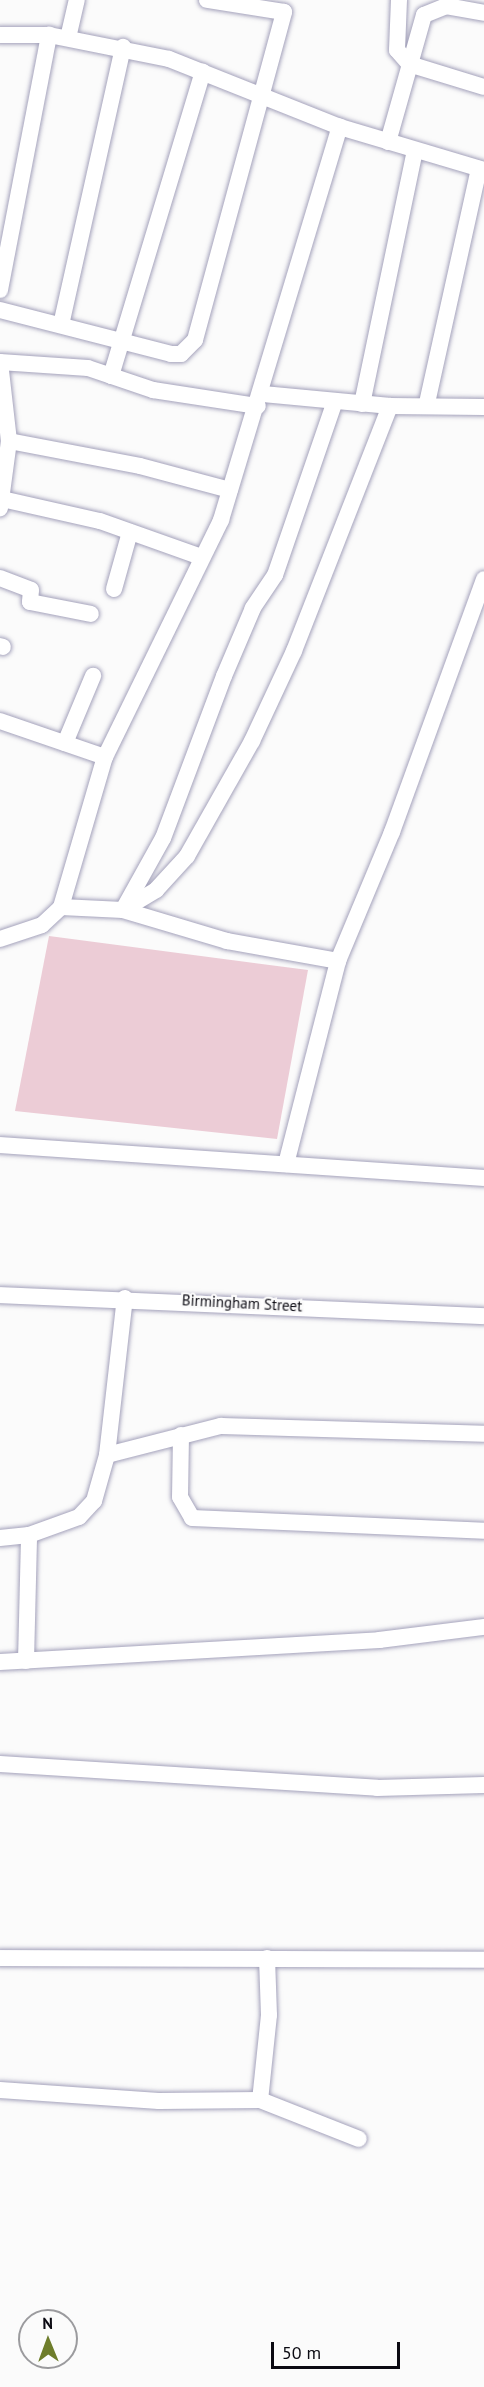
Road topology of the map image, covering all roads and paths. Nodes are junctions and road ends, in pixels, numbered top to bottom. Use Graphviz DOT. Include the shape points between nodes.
graph roads {
  1 [pos="77,0"];
  2 [pos="207,0"];
  3 [pos="399,0"];
  4 [pos="285,6"];
  5 [pos="484,13"];
  6 [pos="0,35"];
  7 [pos="49,35"];
  8 [pos="68,38"];
  9 [pos="123,47"];
  10 [pos="409,64"];
  11 [pos="203,72"];
  12 [pos="484,87"];
  13 [pos="262,99"];
  14 [pos="340,127"];
  15 [pos="388,142"];
  16 [pos="415,151"];
  17 [pos="481,170"];
  18 [pos="0,290"];
  19 [pos="0,309"];
  20 [pos="61,325"];
  21 [pos="122,339"];
  22 [pos="0,362"];
  23 [pos="111,376"];
  24 [pos="260,400"];
  25 [pos="335,401"];
  26 [pos="428,403"];
  27 [pos="362,404"];
  28 [pos="390,406"];
  29 [pos="484,407"];
  30 [pos="9,441"];
  31 [pos="230,490"];
  32 [pos="1,503"];
  33 [pos="130,532"];
  34 [pos="201,557"];
  35 [pos="0,578"];
  36 [pos="484,579"];
  37 [pos="114,589"];
  38 [pos="91,614"];
  39 [pos="477,621"];
  40 [pos="93,676"];
  41 [pos="0,721"];
  42 [pos="65,743"];
  43 [pos="105,757"];
  44 [pos="61,907"];
  45 [pos="123,910"];
  46 [pos="0,939"];
  47 [pos="338,961"];
  48 [pos="0,1145"];
  49 [pos="286,1164"];
  50 [pos="484,1178"];
  51 [pos="0,1295"];
  52 [pos="125,1298"];
  53 [pos="484,1316"];
  54 [pos="484,1434"];
  55 [pos="181,1435"];
  56 [pos="107,1455"];
  57 [pos="484,1531"];
  58 [pos="29,1534"];
  59 [pos="0,1538"];
  60 [pos="484,1628"];
  61 [pos="26,1661"];
  62 [pos="0,1662"];
  63 [pos="0,1764"];
  64 [pos="484,1785"];
  65 [pos="0,1958"];
  66 [pos="267,1959"];
  67 [pos="484,1960"];
  68 [pos="0,2090"];
  69 [pos="260,2100"];
  70 [pos="359,2139"];
  1 -- 8 [label="street"];
  2 -- 4 [label="street"];
  3 -- 10 [label="street" via="397,50"];
  4 -- 13 [label="street"];
  5 -- 10 [label="street" via="446,6 428,11 418,26"];
  6 -- 7 [label="street"];
  7 -- 8 [label="street"];
  7 -- 18 [label="street"];
  8 -- 9 [label="street"];
  9 -- 11 [label="street"];
  9 -- 20 [label="street"];
  10 -- 12 [label="street"];
  10 -- 15 [label="street"];
  11 -- 13 [label="street"];
  11 -- 21 [label="street"];
  13 -- 14 [label="street"];
  13 -- 21 [label="street" via="195,340 177,355"];
  14 -- 15 [label="street"];
  14 -- 24 [label="street"];
  15 -- 16 [label="street"];
  16 -- 17 [label="street"];
  16 -- 27 [label="street"];
  17 -- 26 [label="street"];
  19 -- 20 [label="street"];
  20 -- 21 [label="street"];
  21 -- 23 [label="street"];
  22 -- 23 [label="street" via="58,364"];
  22 -- 30 [label="street"];
  23 -- 24 [label="street" via="214,402"];
  24 -- 25 [label="street"];
  24 -- 31 [label="street"];
  25 -- 27 [label="street"];
  25 -- 45 [label="street" via="275,575 228,666 163,838"];
  26 -- 28 [label="street"];
  26 -- 29 [label="street"];
  27 -- 28 [label="street"];
  28 -- 45 [label="street" via="337,550 252,741 173,875"];
  30 -- 31 [label="street" via="140,466"];
  30 -- 32 [label="street"];
  31 -- 34 [label="street"];
  32 -- 33 [label="street"];
  33 -- 34 [label="street"];
  33 -- 37 [label="street"];
  34 -- 43 [label="street"];
  35 -- 38 [label="street" via="31,590 30,602"];
  36 -- 39 [label="street"];
  39 -- 47 [label="street"];
  40 -- 42 [label="street"];
  41 -- 42 [label="street"];
  42 -- 43 [label="street"];
  43 -- 44 [label="street"];
  44 -- 45 [label="street"];
  44 -- 46 [label="street" via="42,925"];
  45 -- 47 [label="street" via="227,941"];
  47 -- 49 [label="street"];
  48 -- 49 [label="street"];
  49 -- 50 [label="street"];
  51 -- 52 [label="street, Birmingham Street"];
  52 -- 53 [label="street, Birmingham Street"];
  52 -- 56 [label="street"];
  54 -- 55 [label="street" via="246,1425"];
  55 -- 56 [label="street"];
  55 -- 57 [label="street" via="180,1497 184,1514 192,1518"];
  56 -- 58 [label="street" via="90,1509"];
  58 -- 59 [label="street"];
  58 -- 61 [label="street"];
  60 -- 61 [label="street" via="379,1640"];
  61 -- 62 [label="street"];
  63 -- 64 [label="street" via="377,1788"];
  65 -- 66 [label="street"];
  66 -- 67 [label="street"];
  66 -- 69 [label="street" via="269,2015"];
  68 -- 69 [label="street" via="159,2101"];
  69 -- 70 [label="street"];
}
